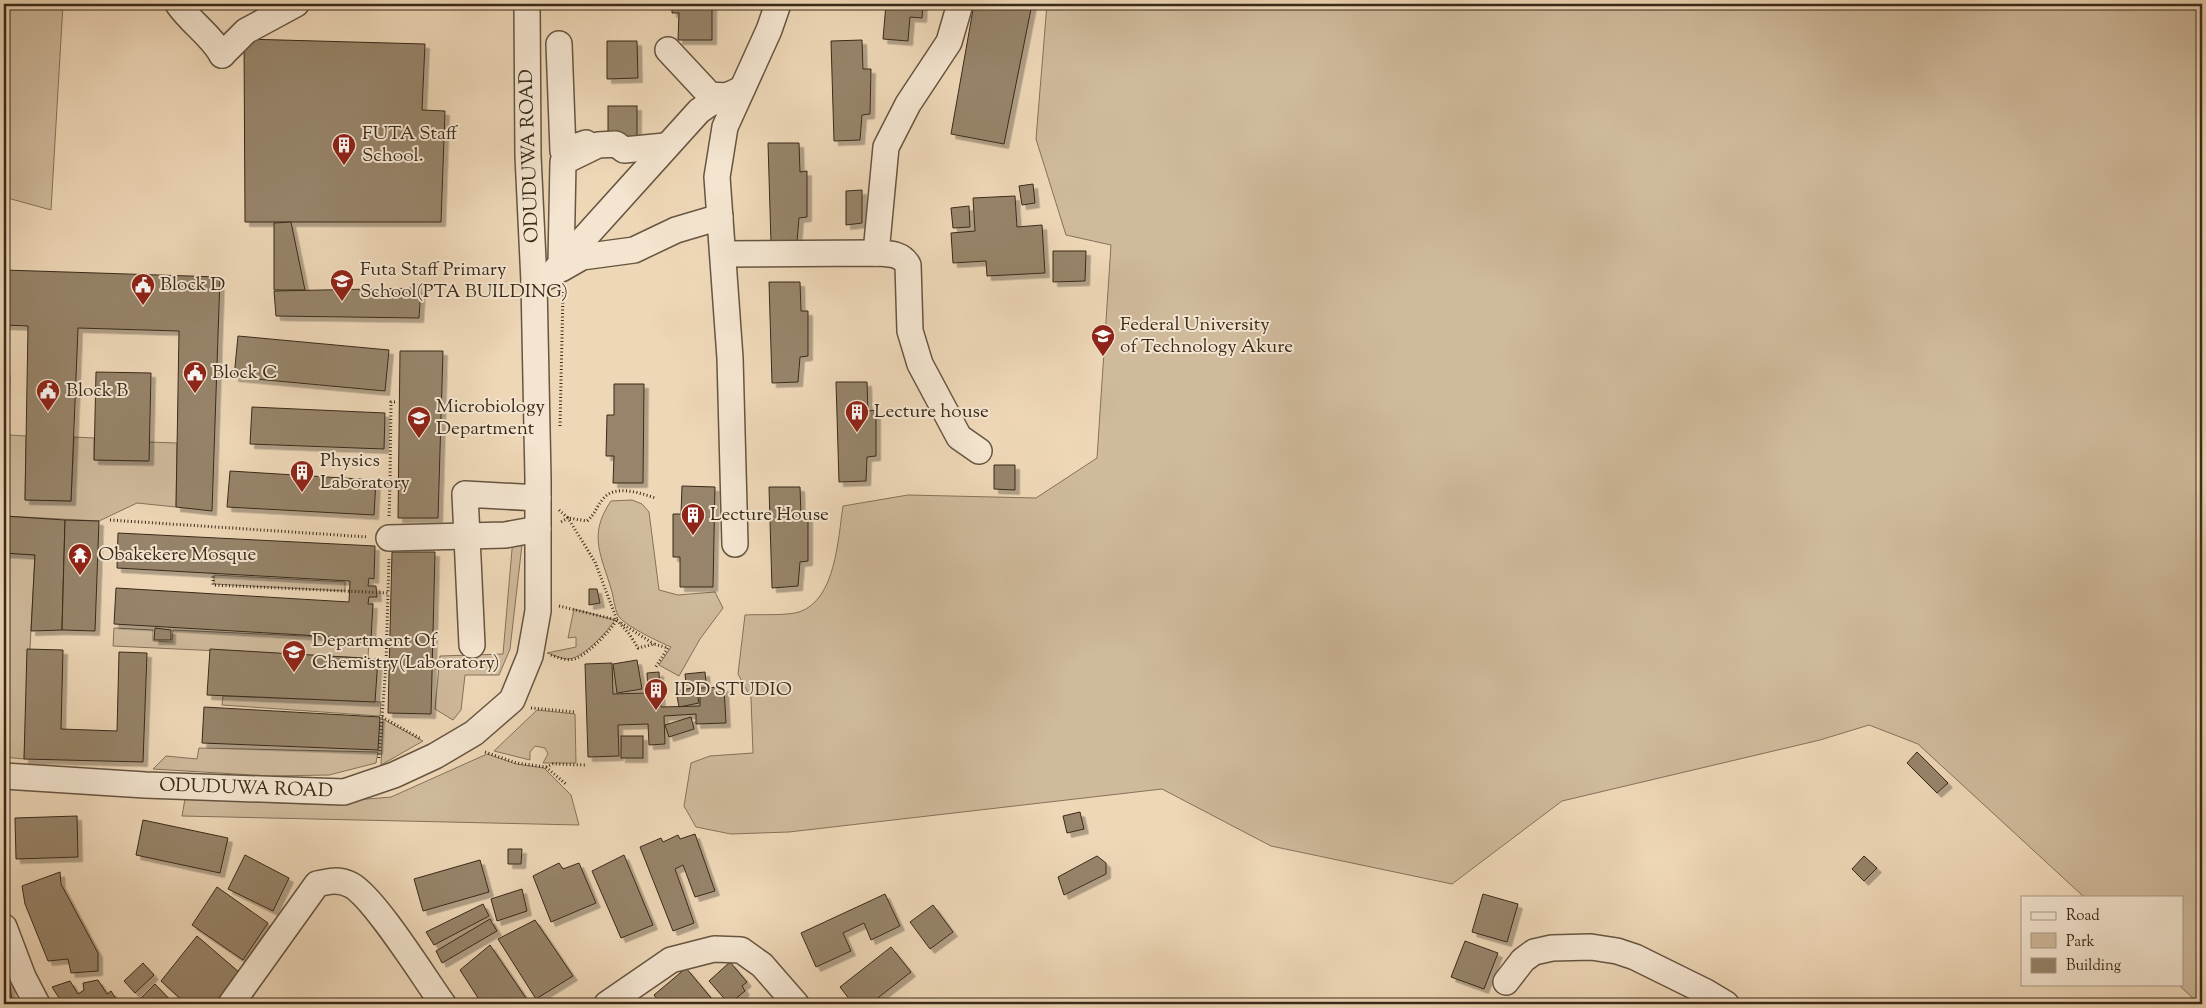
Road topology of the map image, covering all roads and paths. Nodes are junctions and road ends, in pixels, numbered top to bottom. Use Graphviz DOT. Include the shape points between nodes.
graph roads {
  1 [pos="178,4"];
  2 [pos="256,4"];
  3 [pos="296,4"];
  4 [pos="527,4"];
  5 [pos="778,4"];
  6 [pos="960,4"];
  7 [pos="559,44"];
  8 [pos="668,50"];
  9 [pos="222,55"];
  10 [pos="735,92"];
  11 [pos="598,145"];
  12 [pos="666,146"];
  13 [pos="720,217"];
  14 [pos="876,253"];
  15 [pos="723,254"];
  16 [pos="552,277"];
  17 [pos="396,402"];
  18 [pos="560,431"];
  19 [pos="979,451"];
  20 [pos="380,482"];
  21 [pos="390,483"];
  22 [pos="655,498"];
  23 [pos="547,503"];
  24 [pos="568,518"];
  25 [pos="110,520"];
  26 [pos="538,529"];
  27 [pos="468,536"];
  28 [pos="389,538"];
  29 [pos="735,544"];
  30 [pos="213,574"];
  31 [pos="388,593"];
  32 [pos="553,605"];
  33 [pos="617,620"];
  34 [pos="654,644"];
  35 [pos="472,645"];
  36 [pos="545,654"];
  37 [pos="380,664"];
  38 [pos="386,664"];
  39 [pos="655,668"];
  40 [pos="512,700"];
  41 [pos="575,712"];
  42 [pos="382,717"];
  43 [pos="418,746"];
  44 [pos="486,752"];
  45 [pos="585,765"];
  46 [pos="546,767"];
  47 [pos="378,768"];
  48 [pos="4,776"];
  49 [pos="567,785"];
  50 [pos="4,927"];
  51 [pos="1506,982"];
  52 [pos="36,1004"];
  53 [pos="231,1004"];
  54 [pos="443,1004"];
  55 [pos="607,1004"];
  56 [pos="796,1004"];
  57 [pos="1726,1004"];
  1 -- 9 [label="street" via="189,20 215,42"];
  2 -- 9 [label="street"];
  3 -- 9 [label="street" via="246,31"];
  4 -- 16 [label="street, ODUDUWA ROAD" via="528,156"];
  5 -- 10 [label="street" via="769,30"];
  6 -- 14 [label="street" via="949,42 908,104 886,147"];
  7 -- 11 [label="street" via="563,151 582,143"];
  8 -- 10 [label="street" via="710,95"];
  10 -- 12 [label="street" via="699,111"];
  10 -- 13 [label="street" via="725,127 717,177"];
  11 -- 12 [label="street" via="616,144 624,150"];
  11 -- 16 [label="street" via="562,162"];
  12 -- 16 [label="street"];
  13 -- 15 [label="street"];
  13 -- 16 [label="street" via="676,230 634,250 582,257"];
  14 -- 15 [label="street"];
  14 -- 19 [label="street" via="898,255 908,265 910,331 920,364 959,437"];
  15 -- 29 [label="street" via="730,358"];
  16 -- 18 [label="path"];
  16 -- 23 [label="street, ODUDUWA ROAD"];
  17 -- 21 [label="path" via="391,402"];
  20 -- 21 [label="path"];
  21 -- 28 [label="path"];
  22 -- 24 [label="path" via="632,490 618,492 602,499 587,521"];
  23 -- 24 [label="path"];
  23 -- 26 [label="street, ODUDUWA ROAD"];
  23 -- 27 [label="street" via="465,494"];
  24 -- 33 [label="path" via="595,562"];
  25 -- 28 [label="path"];
  26 -- 27 [label="street" via="504,535"];
  26 -- 40 [label="street, ODUDUWA ROAD" via="538,611 530,656"];
  27 -- 28 [label="street"];
  27 -- 35 [label="street"];
  28 -- 31 [label="path"];
  30 -- 31 [label="path" via="212,587"];
  31 -- 38 [label="path"];
  32 -- 33 [label="path"];
  33 -- 34 [label="path"];
  33 -- 34 [label="path" via="638,648"];
  33 -- 36 [label="path" via="608,632 577,658 567,660"];
  34 -- 39 [label="path" via="668,648"];
  37 -- 38 [label="path"];
  38 -- 42 [label="path"];
  40 -- 41 [label="path" via="533,709"];
  40 -- 48 [label="street, ODUDUWA ROAD" via="474,733 436,756 344,792"];
  42 -- 43 [label="path" via="426,741"];
  42 -- 47 [label="path"];
  44 -- 46 [label="path" via="517,763"];
  45 -- 46 [label="path" via="553,764"];
  46 -- 49 [label="path"];
  50 -- 52 [label="street"];
  51 -- 57 [label="street" via="1523,960 1534,952 1552,948 1591,948 1617,951 1635,958"];
  53 -- 54 [label="street" via="317,884 334,880 352,885 374,907"];
  55 -- 56 [label="street" via="671,960 714,949 741,950 762,966"];
}
